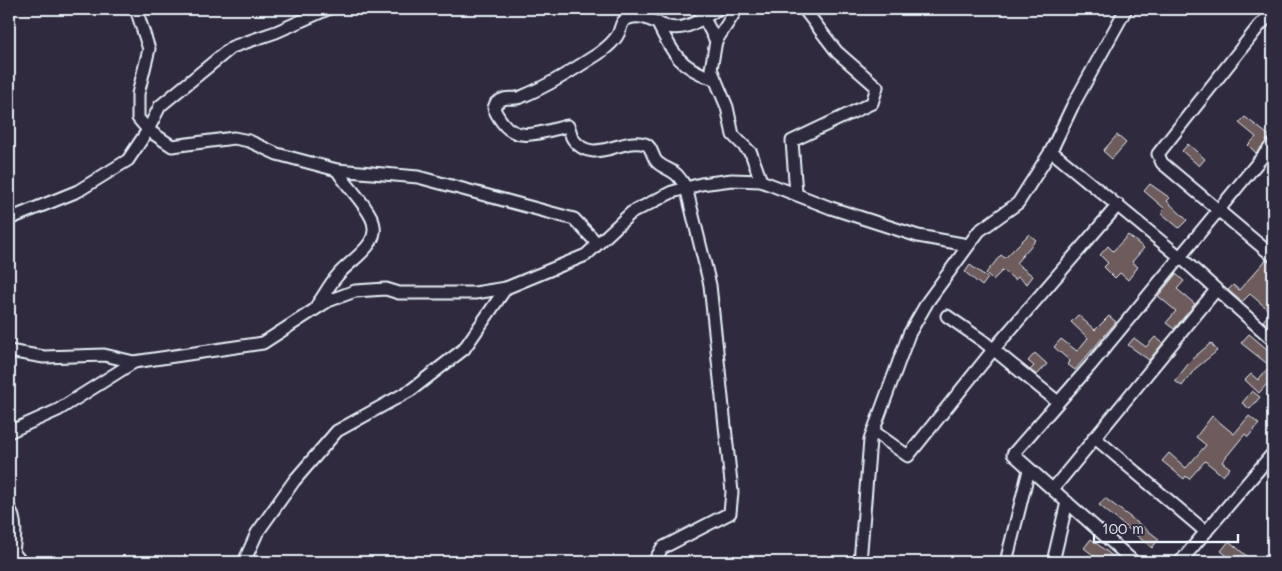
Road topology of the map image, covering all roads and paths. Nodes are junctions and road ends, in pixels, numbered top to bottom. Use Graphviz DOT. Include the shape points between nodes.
graph roads {
  1 [pos="136,9"];
  2 [pos="328,9"];
  3 [pos="718,9"];
  4 [pos="737,9"];
  5 [pos="804,9"];
  6 [pos="1126,9"];
  7 [pos="1273,10"];
  8 [pos="701,14"];
  9 [pos="657,22"];
  10 [pos="716,41"];
  11 [pos="714,79"];
  12 [pos="148,130"];
  13 [pos="1273,144"];
  14 [pos="1051,151"];
  15 [pos="337,170"];
  16 [pos="761,181"];
  17 [pos="686,187"];
  18 [pos="796,193"];
  19 [pos="1118,205"];
  20 [pos="1219,211"];
  21 [pos="9,219"];
  22 [pos="597,243"];
  23 [pos="968,245"];
  24 [pos="1273,256"];
  25 [pos="1180,257"];
  26 [pos="506,288"];
  27 [pos="1216,290"];
  28 [pos="315,309"];
  29 [pos="947,316"];
  30 [pos="1273,340"];
  31 [pos="993,350"];
  32 [pos="9,351"];
  33 [pos="134,362"];
  34 [pos="1058,402"];
  35 [pos="873,431"];
  36 [pos="9,432"];
  37 [pos="1094,436"];
  38 [pos="1273,453"];
  39 [pos="1029,470"];
  40 [pos="1053,489"];
  41 [pos="1067,502"];
  42 [pos="9,508"];
  43 [pos="1206,532"];
  44 [pos="21,562"];
  45 [pos="244,562"];
  46 [pos="654,562"];
  47 [pos="860,562"];
  48 [pos="1006,562"];
  49 [pos="1053,562"];
  50 [pos="1134,562"];
  51 [pos="1180,562"];
  1 -- 12 [label="street" via="150,49 138,102 138,118"];
  2 -- 12 [label="street" via="232,47 160,106"];
  3 -- 8 [label="street"];
  4 -- 10 [label="street"];
  5 -- 18 [label="street" via="837,52 877,87 872,103 792,141"];
  6 -- 14 [label="street"];
  7 -- 20 [label="street" via="1159,152 1162,163"];
  8 -- 9 [label="street" via="690,26 669,27"];
  8 -- 10 [label="street"];
  9 -- 11 [label="street" via="674,55 696,73"];
  9 -- 17 [label="street" via="649,17 626,19 609,46 546,86 518,98 509,96 501,99 494,108 508,130 516,133 535,134 568,126 577,143 597,151 644,143 658,162 676,174"];
  10 -- 11 [label="street" via="712,69"];
  11 -- 16 [label="street" via="727,107 733,135 751,153"];
  12 -- 15 [label="street" via="172,146 234,138 249,141 276,154"];
  12 -- 21 [label="street" via="128,160 78,191"];
  13 -- 20 [label="street"];
  14 -- 19 [label="street"];
  14 -- 23 [label="street" via="1018,203 979,232"];
  15 -- 22 [label="street" via="418,177 502,199 574,220"];
  15 -- 28 [label="street" via="372,219 374,234 367,248 337,275"];
  16 -- 17 [label="street" via="732,180"];
  16 -- 18 [label="street"];
  17 -- 22 [label="street" via="631,213"];
  17 -- 46 [label="street" via="710,285 732,492 730,513 662,548"];
  18 -- 23 [label="street" via="831,208 918,236"];
  19 -- 25 [label="street"];
  19 -- 31 [label="street"];
  20 -- 24 [label="street"];
  20 -- 25 [label="street"];
  22 -- 26 [label="street" via="586,255"];
  23 -- 35 [label="street" via="928,301 910,334"];
  25 -- 27 [label="street"];
  25 -- 34 [label="street"];
  26 -- 28 [label="street" via="475,293 399,293 386,288 355,291"];
  26 -- 45 [label="street" via="464,349 411,390 337,431 294,481 257,533"];
  27 -- 30 [label="street"];
  27 -- 37 [label="street"];
  28 -- 33 [label="street" via="263,343"];
  29 -- 31 [label="street"];
  31 -- 34 [label="street"];
  31 -- 35 [label="street" via="908,456"];
  32 -- 33 [label="street" via="44,357 104,355"];
  33 -- 36 [label="street" via="58,410"];
  34 -- 39 [label="street" via="1013,454"];
  35 -- 47 [label="street"];
  37 -- 40 [label="street"];
  37 -- 43 [label="street"];
  38 -- 43 [label="street"];
  39 -- 40 [label="street"];
  39 -- 48 [label="street"];
  40 -- 41 [label="street"];
  41 -- 49 [label="street"];
  41 -- 50 [label="street"];
  42 -- 44 [label="street" via="16,536 14,552"];
  43 -- 51 [label="street"];
}
